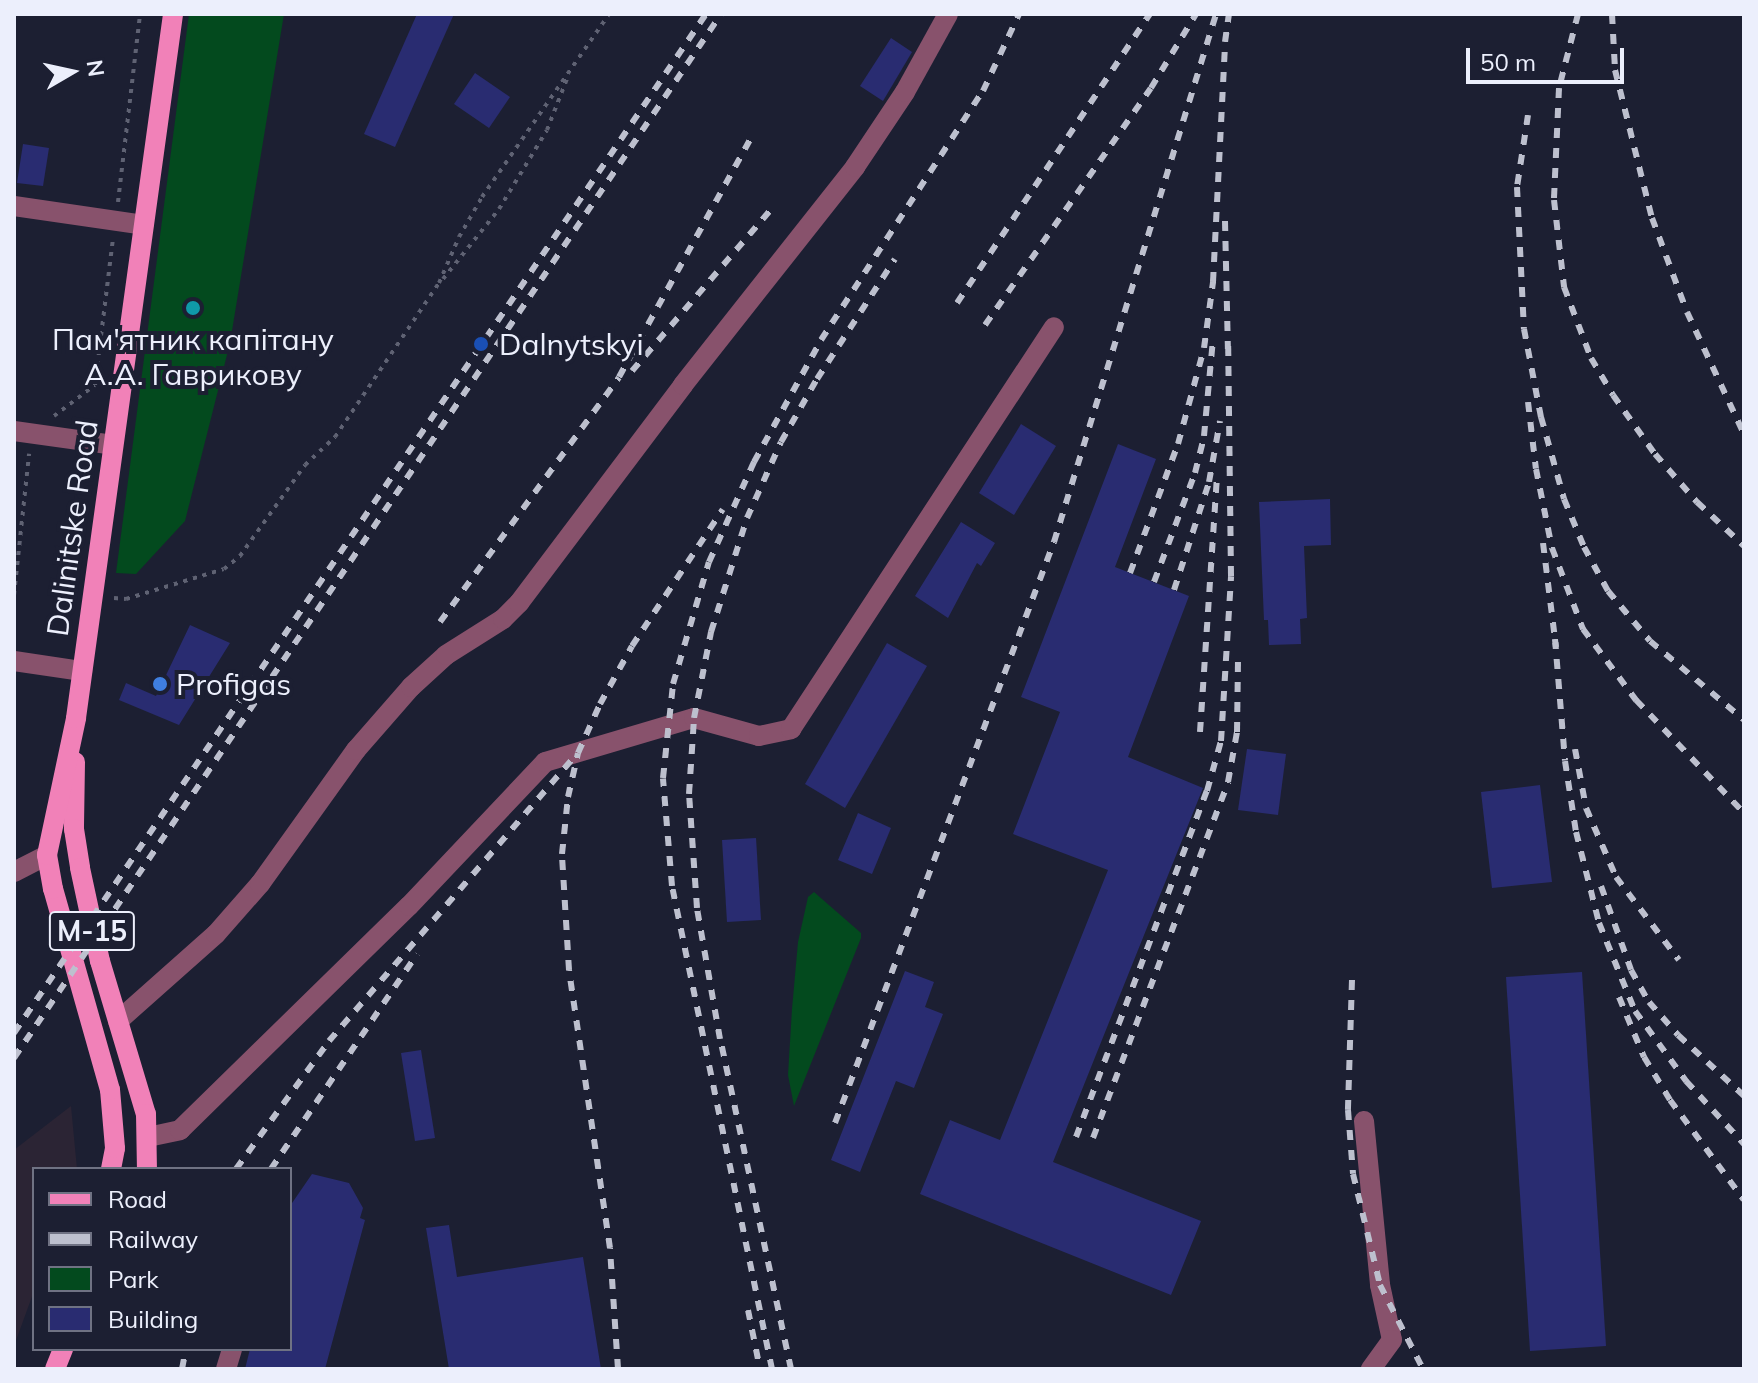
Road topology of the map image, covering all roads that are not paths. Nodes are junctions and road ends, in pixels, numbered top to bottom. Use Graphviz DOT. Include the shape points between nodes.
graph roads {
  1 [pos="173,14"];
  2 [pos="948,14"];
  3 [pos="14,206"];
  4 [pos="144,225"];
  5 [pos="1054,327"];
  6 [pos="23,432"];
  7 [pos="113,445"];
  8 [pos="14,661"];
  9 [pos="82,671"];
  10 [pos="76,718"];
  11 [pos="47,855"];
  12 [pos="14,872"];
  13 [pos="118,1021"];
  14 [pos="1364,1121"];
  15 [pos="148,1137"];
  16 [pos="111,1167"];
  17 [pos="147,1167"];
  18 [pos="1371,1369"];
  1 -- 4 [label="main road, Dalinitske Road / М-15"];
  2 -- 13 [label="street" via="855,167 526,594 503,619 446,655 411,687 356,750 260,884 216,934"];
  3 -- 4 [label="street"];
  4 -- 7 [label="main road, Dalinitske Road / М-15"];
  5 -- 15 [label="street" via="791,729 759,736 694,718 545,762 409,906 180,1130"];
  6 -- 7 [label="street"];
  7 -- 9 [label="main road, Dalinitske Road / М-15"];
  8 -- 9 [label="street"];
  9 -- 10 [label="main road, Dalinitske Road / М-15"];
  10 -- 11 [label="main road, М-15"];
  10 -- 13 [label="main road, М-15" via="74,829 91,924"];
  11 -- 12 [label="street"];
  11 -- 16 [label="main road, М-15" via="110,1090"];
  13 -- 15 [label="main road, М-15"];
  14 -- 18 [label="street" via="1380,1285 1392,1340"];
  15 -- 17 [label="main road, М-15"];
}
